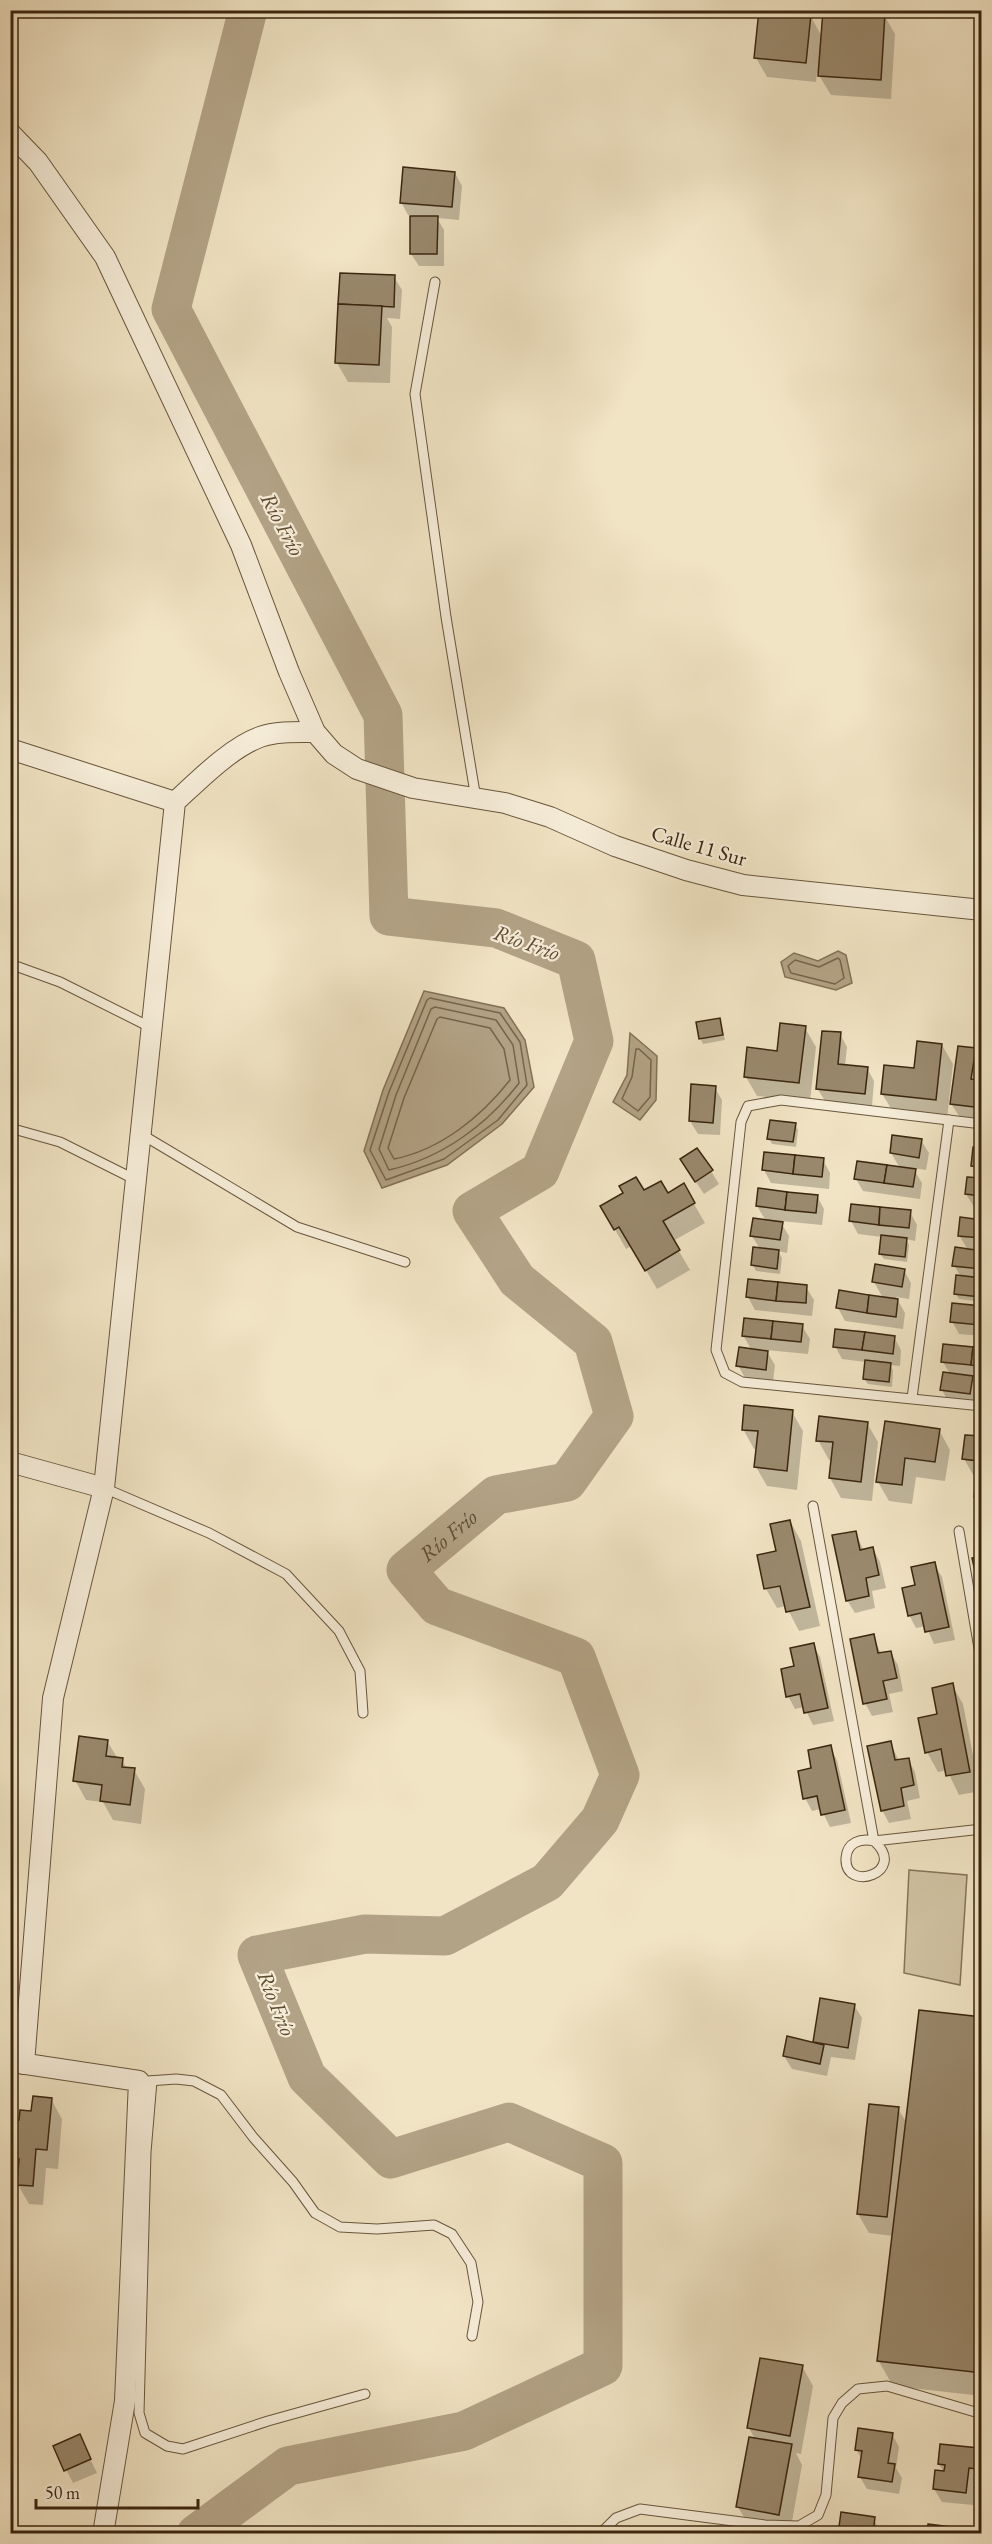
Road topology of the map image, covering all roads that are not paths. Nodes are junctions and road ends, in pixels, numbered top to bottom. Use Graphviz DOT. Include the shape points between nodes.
graph roads {
  1 [pos="10,133"];
  2 [pos="435,282"];
  3 [pos="315,732"];
  4 [pos="10,749"];
  5 [pos="476,799"];
  6 [pos="175,802"];
  7 [pos="981,910"];
  8 [pos="10,964"];
  9 [pos="152,1028"];
  10 [pos="949,1120"];
  11 [pos="981,1124"];
  12 [pos="10,1128"];
  13 [pos="141,1134"];
  14 [pos="136,1180"];
  15 [pos="405,1262"];
  16 [pos="912,1398"];
  17 [pos="981,1406"];
  18 [pos="10,1462"];
  19 [pos="104,1488"];
  20 [pos="813,1506"];
  21 [pos="959,1531"];
  22 [pos="981,1666"];
  23 [pos="363,1713"];
  24 [pos="981,1829"];
  25 [pos="874,1842"];
  26 [pos="17,2063"];
  27 [pos="146,2081"];
  28 [pos="472,2336"];
  29 [pos="365,2394"];
  30 [pos="981,2414"];
  31 [pos="764,2529"];
  32 [pos="103,2534"];
  33 [pos="600,2534"];
  1 -- 3 [label="street, Calle 11 Sur" via="38,162 105,257 241,545"];
  2 -- 5 [label="lane" via="415,394"];
  3 -- 5 [label="street, Calle 11 Sur" via="334,754 357,769 413,788"];
  3 -- 6 [label="street" via="286,732 259,738 221,761"];
  4 -- 6 [label="street"];
  5 -- 7 [label="street, Calle 11 Sur" via="550,817 615,846 743,885"];
  6 -- 9 [label="street"];
  8 -- 9 [label="lane" via="60,981"];
  9 -- 13 [label="street"];
  10 -- 11 [label="lane"];
  10 -- 16 [label="lane"];
  10 -- 16 [label="lane" via="781,1100 748,1106 741,1122 716,1350 725,1373 742,1382"];
  12 -- 14 [label="lane" via="60,1142"];
  13 -- 14 [label="street"];
  13 -- 15 [label="lane" via="297,1227"];
  14 -- 19 [label="street"];
  16 -- 17 [label="lane"];
  18 -- 19 [label="street"];
  19 -- 23 [label="lane" via="209,1533 286,1574 339,1631 360,1671"];
  19 -- 26 [label="street" via="53,1698"];
  20 -- 25 [label="lane"];
  21 -- 22 [label="lane"];
  24 -- 25 [label="lane"];
  25 -- 25 [label="lane" via="866,1839 850,1846 846,1862 856,1876 873,1876 884,1863 884,1855"];
  26 -- 27 [label="street"];
  27 -- 28 [label="lane" via="194,2082 220,2095 315,2213 340,2227 434,2225 452,2234 471,2263 478,2302"];
  27 -- 29 [label="lane" via="140,2413 145,2433 167,2446 183,2449"];
  27 -- 32 [label="street" via="125,2401"];
  30 -- 31 [label="lane" via="886,2386 858,2390 842,2403 833,2418 826,2494 818,2515 799,2526"];
  31 -- 33 [label="lane" via="640,2509 616,2518"];
}
